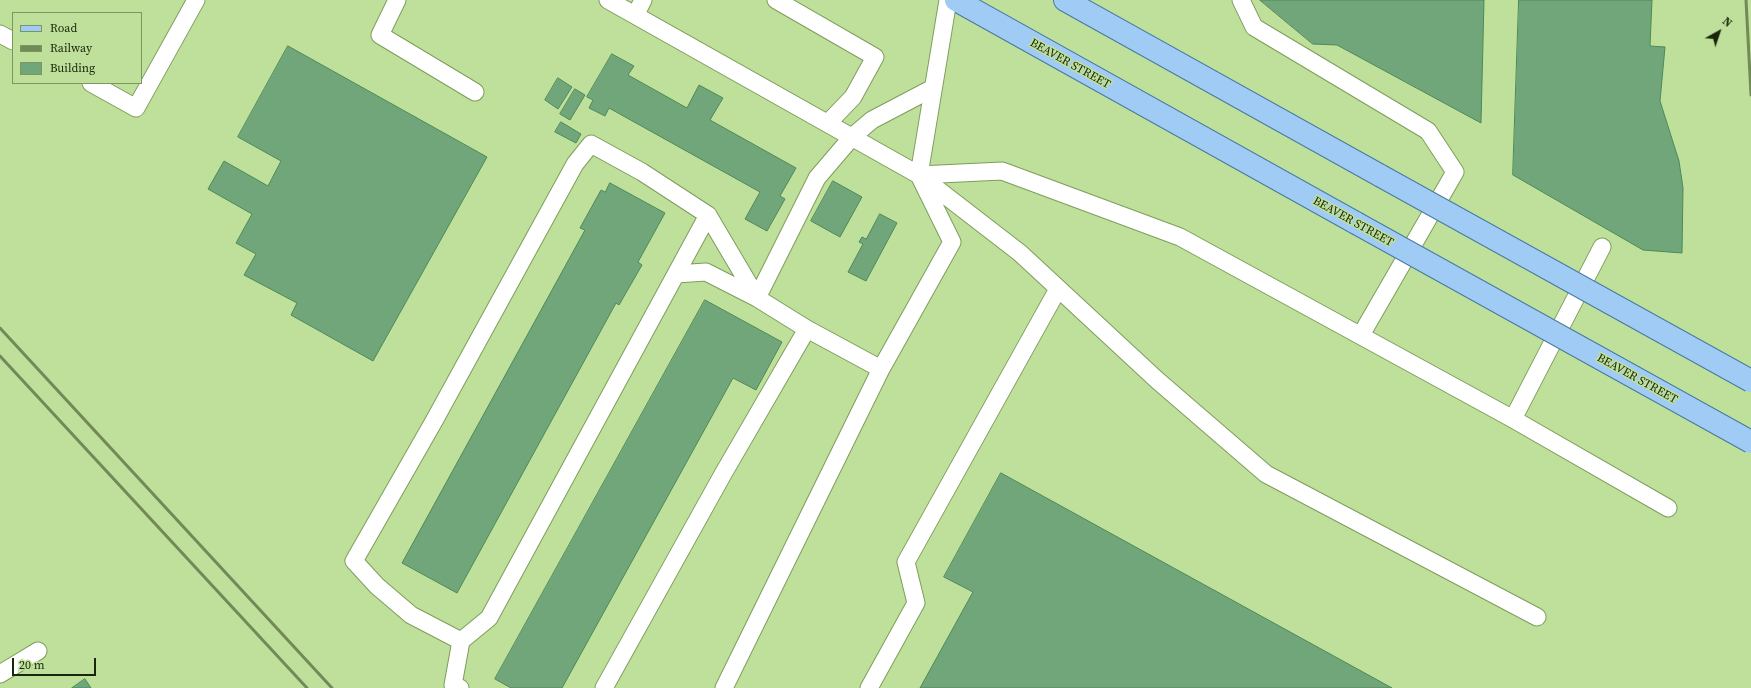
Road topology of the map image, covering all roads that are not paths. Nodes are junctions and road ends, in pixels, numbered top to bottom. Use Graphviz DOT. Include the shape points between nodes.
graph roads {
  1 [pos="196,0"];
  2 [pos="397,0"];
  3 [pos="608,0"];
  4 [pos="776,0"];
  5 [pos="948,0"];
  6 [pos="956,0"];
  7 [pos="1064,0"];
  8 [pos="1242,0"];
  9 [pos="640,7"];
  10 [pos="0,34"];
  11 [pos="12,40"];
  12 [pos="93,84"];
  13 [pos="933,88"];
  14 [pos="475,92"];
  15 [pos="828,123"];
  16 [pos="852,137"];
  17 [pos="919,175"];
  18 [pos="708,215"];
  19 [pos="1602,247"];
  20 [pos="676,274"];
  21 [pos="1058,289"];
  22 [pos="757,298"];
  23 [pos="807,329"];
  24 [pos="1361,335"];
  25 [pos="881,368"];
  26 [pos="1751,380"];
  27 [pos="1513,419"];
  28 [pos="1751,442"];
  29 [pos="1668,508"];
  30 [pos="1537,617"];
  31 [pos="462,641"];
  32 [pos="38,651"];
  33 [pos="0,674"];
  34 [pos="460,688"];
  35 [pos="604,688"];
  36 [pos="724,688"];
  37 [pos="869,688"];
  1 -- 12 [label="lane" via="136,108"];
  2 -- 14 [label="lane" via="380,35"];
  3 -- 9 [label="lane"];
  4 -- 15 [label="lane" via="874,56 853,97"];
  5 -- 13 [label="lane"];
  6 -- 28 [label="main road, BEAVER STREET, bridge"];
  7 -- 26 [label="main road, bridge"];
  8 -- 24 [label="lane" via="1254,27 1428,132 1455,172"];
  9 -- 15 [label="lane"];
  10 -- 11 [label="lane"];
  13 -- 16 [label="lane" via="872,120"];
  13 -- 17 [label="lane"];
  15 -- 16 [label="lane"];
  16 -- 17 [label="lane"];
  16 -- 22 [label="lane" via="818,178"];
  17 -- 21 [label="lane" via="1020,253"];
  17 -- 24 [label="lane" via="1002,171 1180,237"];
  17 -- 25 [label="lane" via="952,242"];
  18 -- 20 [label="lane"];
  18 -- 22 [label="lane"];
  18 -- 31 [label="lane" via="642,172 591,144 575,164 354,561 377,586 411,615"];
  19 -- 27 [label="lane"];
  20 -- 22 [label="lane" via="706,272"];
  20 -- 31 [label="lane" via="489,618"];
  21 -- 30 [label="lane" via="1157,380 1266,474"];
  21 -- 37 [label="lane" via="906,562 916,603"];
  22 -- 23 [label="lane"];
  23 -- 25 [label="lane"];
  23 -- 35 [label="lane"];
  24 -- 27 [label="lane"];
  25 -- 36 [label="lane"];
  27 -- 29 [label="lane"];
  31 -- 34 [label="lane" via="453,685"];
  32 -- 33 [label="lane"];
}
